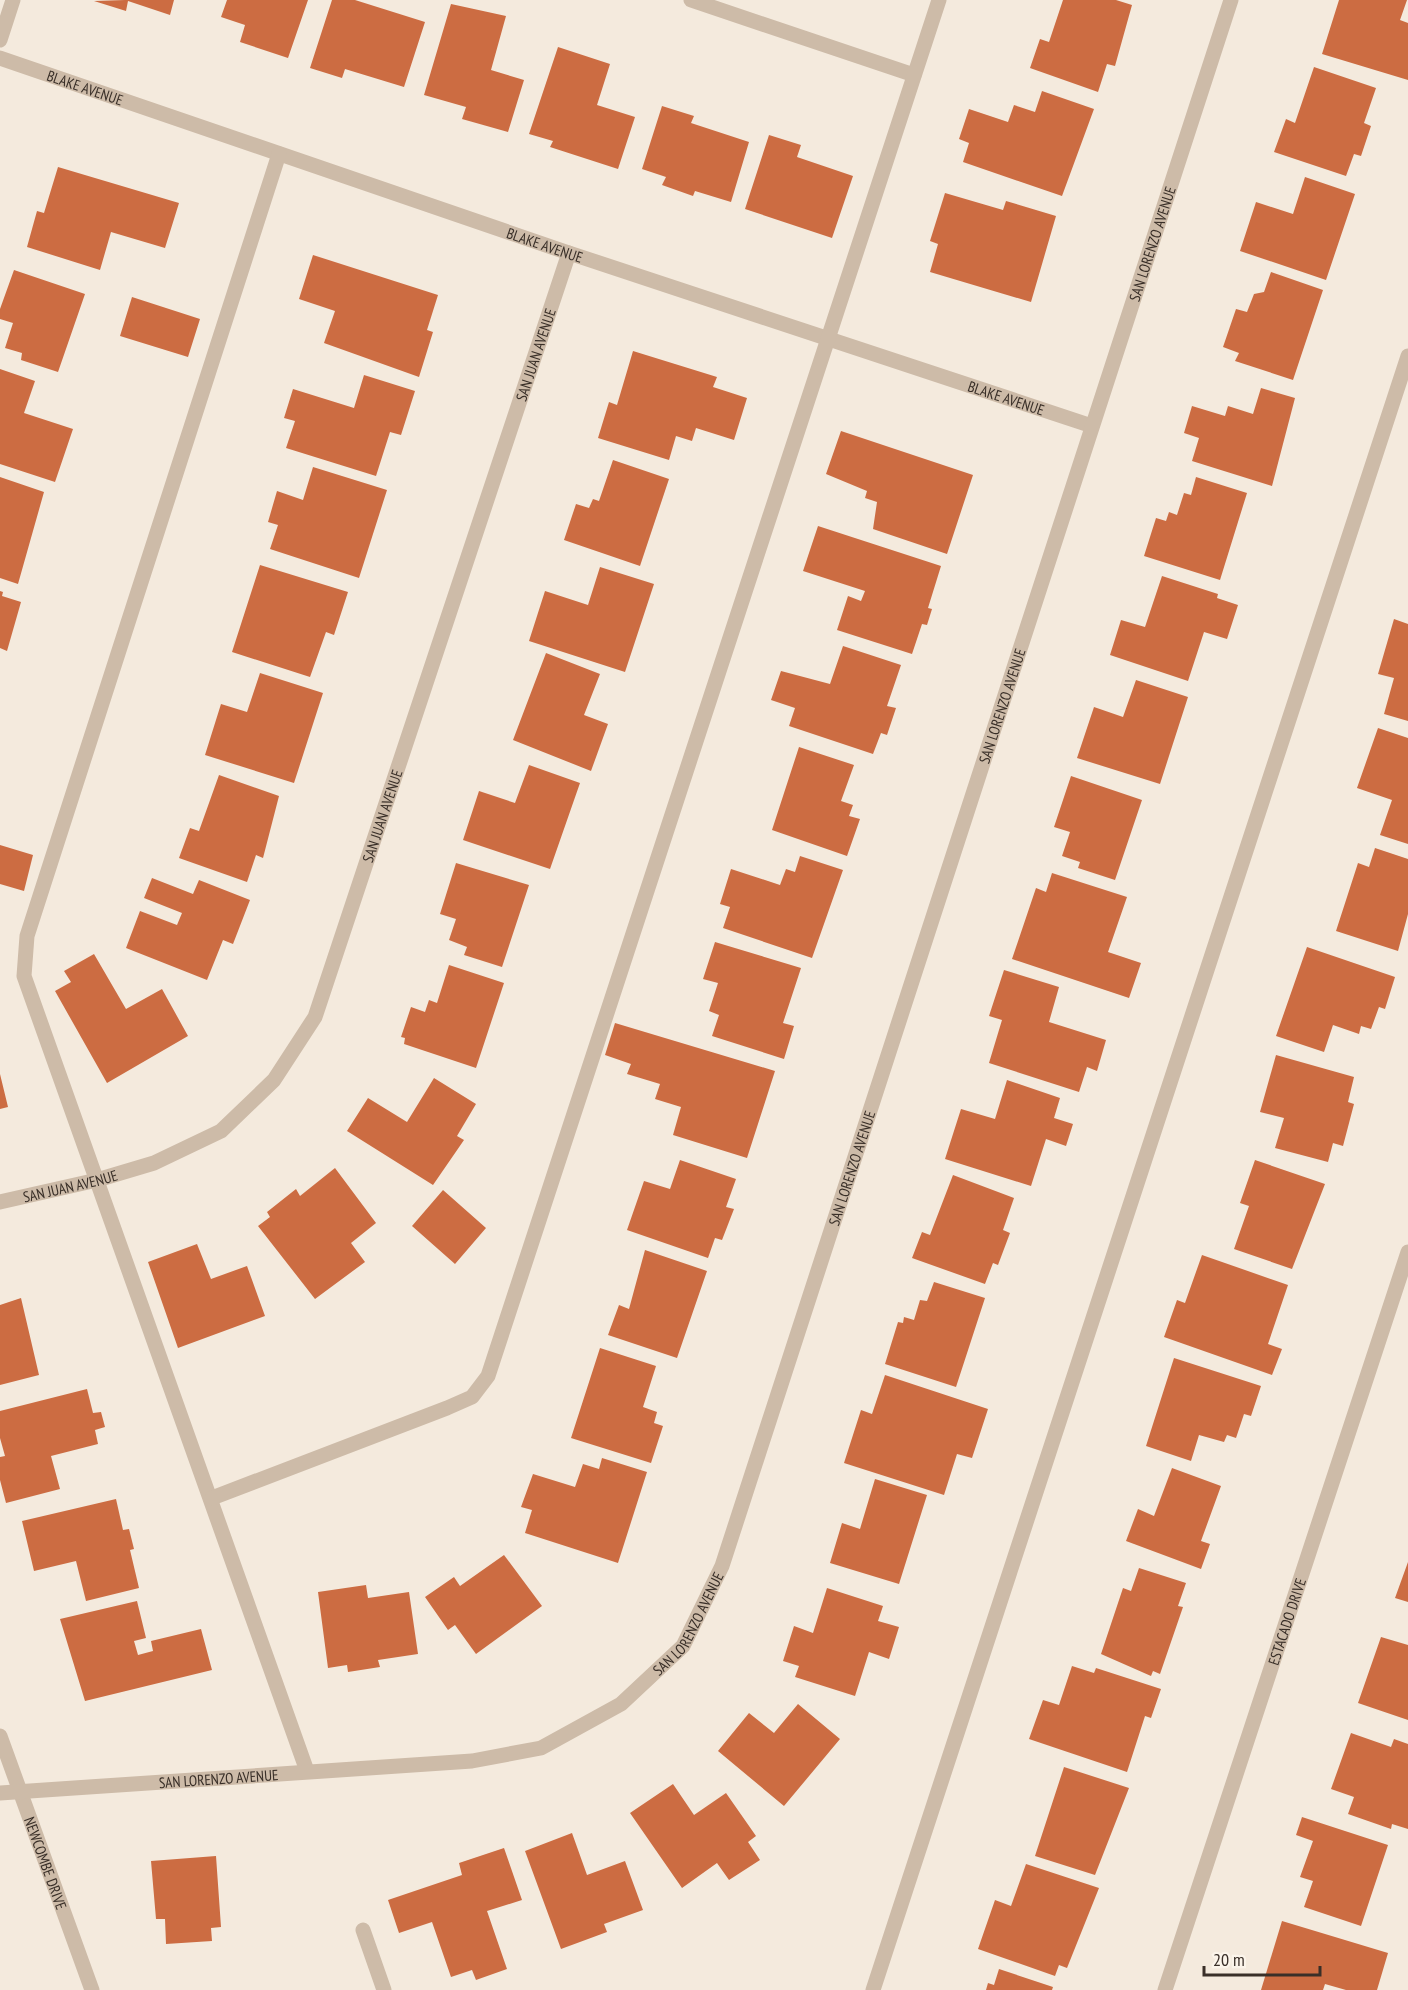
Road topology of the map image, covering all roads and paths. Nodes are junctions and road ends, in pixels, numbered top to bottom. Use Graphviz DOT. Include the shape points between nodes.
graph roads {
  1 [pos="13,0"];
  2 [pos="692,0"];
  3 [pos="939,0"];
  4 [pos="1231,0"];
  5 [pos="0,40"];
  6 [pos="0,58"];
  7 [pos="914,75"];
  8 [pos="279,154"];
  9 [pos="568,253"];
  10 [pos="829,338"];
  11 [pos="1408,356"];
  12 [pos="1092,426"];
  13 [pos="97,1180"];
  14 [pos="0,1202"];
  15 [pos="1408,1252"];
  16 [pos="212,1498"];
  17 [pos="0,1736"];
  18 [pos="307,1771"];
  19 [pos="20,1791"];
  20 [pos="0,1793"];
  21 [pos="363,1930"];
  22 [pos="92,1990"];
  23 [pos="384,1990"];
  24 [pos="873,1990"];
  25 [pos="1165,1990"];
  1 -- 5 [label="street"];
  2 -- 7 [label="street"];
  3 -- 7 [label="street"];
  4 -- 12 [label="street, SAN LORENZO AVENUE"];
  6 -- 8 [label="street, BLAKE AVENUE"];
  7 -- 10 [label="street"];
  8 -- 9 [label="street, BLAKE AVENUE"];
  8 -- 13 [label="street" via="27,936 24,976"];
  9 -- 10 [label="street, BLAKE AVENUE"];
  9 -- 13 [label="street, SAN JUAN AVENUE" via="315,1017 274,1080 221,1131 154,1163"];
  10 -- 12 [label="street, BLAKE AVENUE"];
  10 -- 16 [label="street" via="488,1376 471,1397 447,1408"];
  11 -- 24 [label="street"];
  12 -- 18 [label="street, SAN LORENZO AVENUE" via="723,1566 683,1646 621,1704 541,1748 472,1761"];
  13 -- 14 [label="street, SAN JUAN AVENUE"];
  13 -- 16 [label="street"];
  15 -- 25 [label="street, ESTACADO DRIVE"];
  16 -- 18 [label="street"];
  17 -- 19 [label="street, NEWCOMBE DRIVE"];
  18 -- 19 [label="street, SAN LORENZO AVENUE"];
  19 -- 20 [label="street, SAN LORENZO AVENUE"];
  19 -- 22 [label="street, NEWCOMBE DRIVE"];
  21 -- 23 [label="street"];
}
